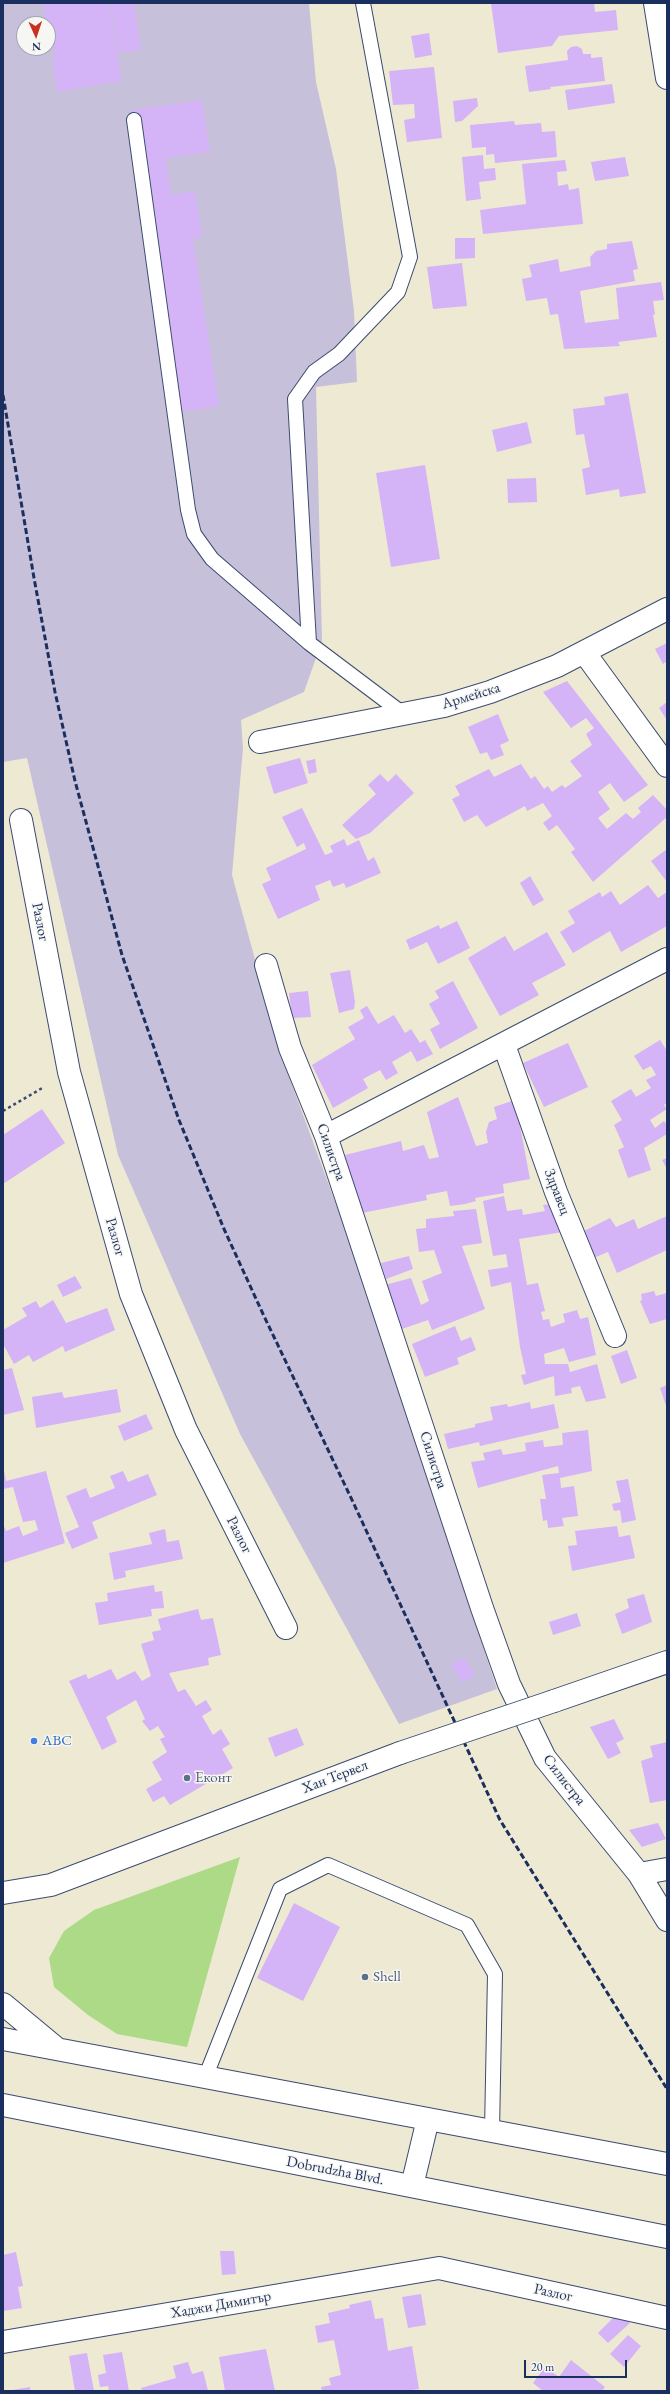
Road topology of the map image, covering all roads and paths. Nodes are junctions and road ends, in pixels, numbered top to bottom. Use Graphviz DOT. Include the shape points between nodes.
graph roads {
  1 [pos="363,3"];
  2 [pos="655,3"];
  3 [pos="667,78"];
  4 [pos="134,120"];
  5 [pos="667,609"];
  6 [pos="309,643"];
  7 [pos="584,652"];
  8 [pos="402,713"];
  9 [pos="260,742"];
  10 [pos="667,766"];
  11 [pos="21,820"];
  12 [pos="667,959"];
  13 [pos="266,965"];
  14 [pos="504,1045"];
  15 [pos="69,1072"];
  16 [pos="3,1111"];
  17 [pos="326,1136"];
  18 [pos="615,1336"];
  19 [pos="286,1628"];
  20 [pos="667,1662"];
  21 [pos="667,1869"];
  22 [pos="640,1874"];
  23 [pos="3,1893"];
  24 [pos="667,1920"];
  25 [pos="3,2004"];
  26 [pos="3,2039"];
  27 [pos="58,2050"];
  28 [pos="204,2078"];
  29 [pos="3,2105"];
  30 [pos="43,2112"];
  31 [pos="428,2119"];
  32 [pos="3,2122"];
  33 [pos="492,2131"];
  34 [pos="667,2164"];
  35 [pos="412,2186"];
  36 [pos="667,2237"];
  37 [pos="439,2268"];
  38 [pos="667,2318"];
  39 [pos="3,2342"];
  1 -- 6 [label="lane" via="410,257 398,292 339,354 314,372 295,399"];
  2 -- 3 [label="street"];
  4 -- 6 [label="lane" via="188,510 194,534 212,559"];
  5 -- 7 [label="street, Армейска"];
  6 -- 8 [label="lane"];
  7 -- 8 [label="street, Армейска" via="557,666 490,692 444,706"];
  7 -- 10 [label="street"];
  8 -- 9 [label="street, Армейска"];
  11 -- 15 [label="street, Разлог"];
  12 -- 14 [label="street"];
  13 -- 17 [label="street, Силистра" via="290,1048"];
  14 -- 17 [label="street"];
  14 -- 18 [label="street, Здравец" via="556,1192"];
  15 -- 16 [label="path"];
  15 -- 19 [label="street, Разлог" via="131,1294 186,1430"];
  17 -- 22 [label="street, Силистра" via="509,1684 545,1758"];
  20 -- 23 [label="street, Хан Тервел, bridge" via="400,1753 51,1885"];
  21 -- 22 [label="street"];
  22 -- 24 [label="street, Силистра"];
  25 -- 27 [label="street"];
  26 -- 27 [label="street"];
  27 -- 28 [label="street"];
  28 -- 31 [label="street"];
  28 -- 33 [label="lane" via="280,1889 328,1866 467,1925 495,1974"];
  29 -- 30 [label="street, Dobrudzha Blvd."];
  30 -- 32 [label="street"];
  30 -- 35 [label="street, Dobrudzha Blvd."];
  31 -- 33 [label="street"];
  31 -- 35 [label="street"];
  33 -- 34 [label="street"];
  35 -- 36 [label="street, Dobrudzha Blvd."];
  37 -- 38 [label="street, Разлог"];
  37 -- 39 [label="street, Хаджи Димитър"];
}
